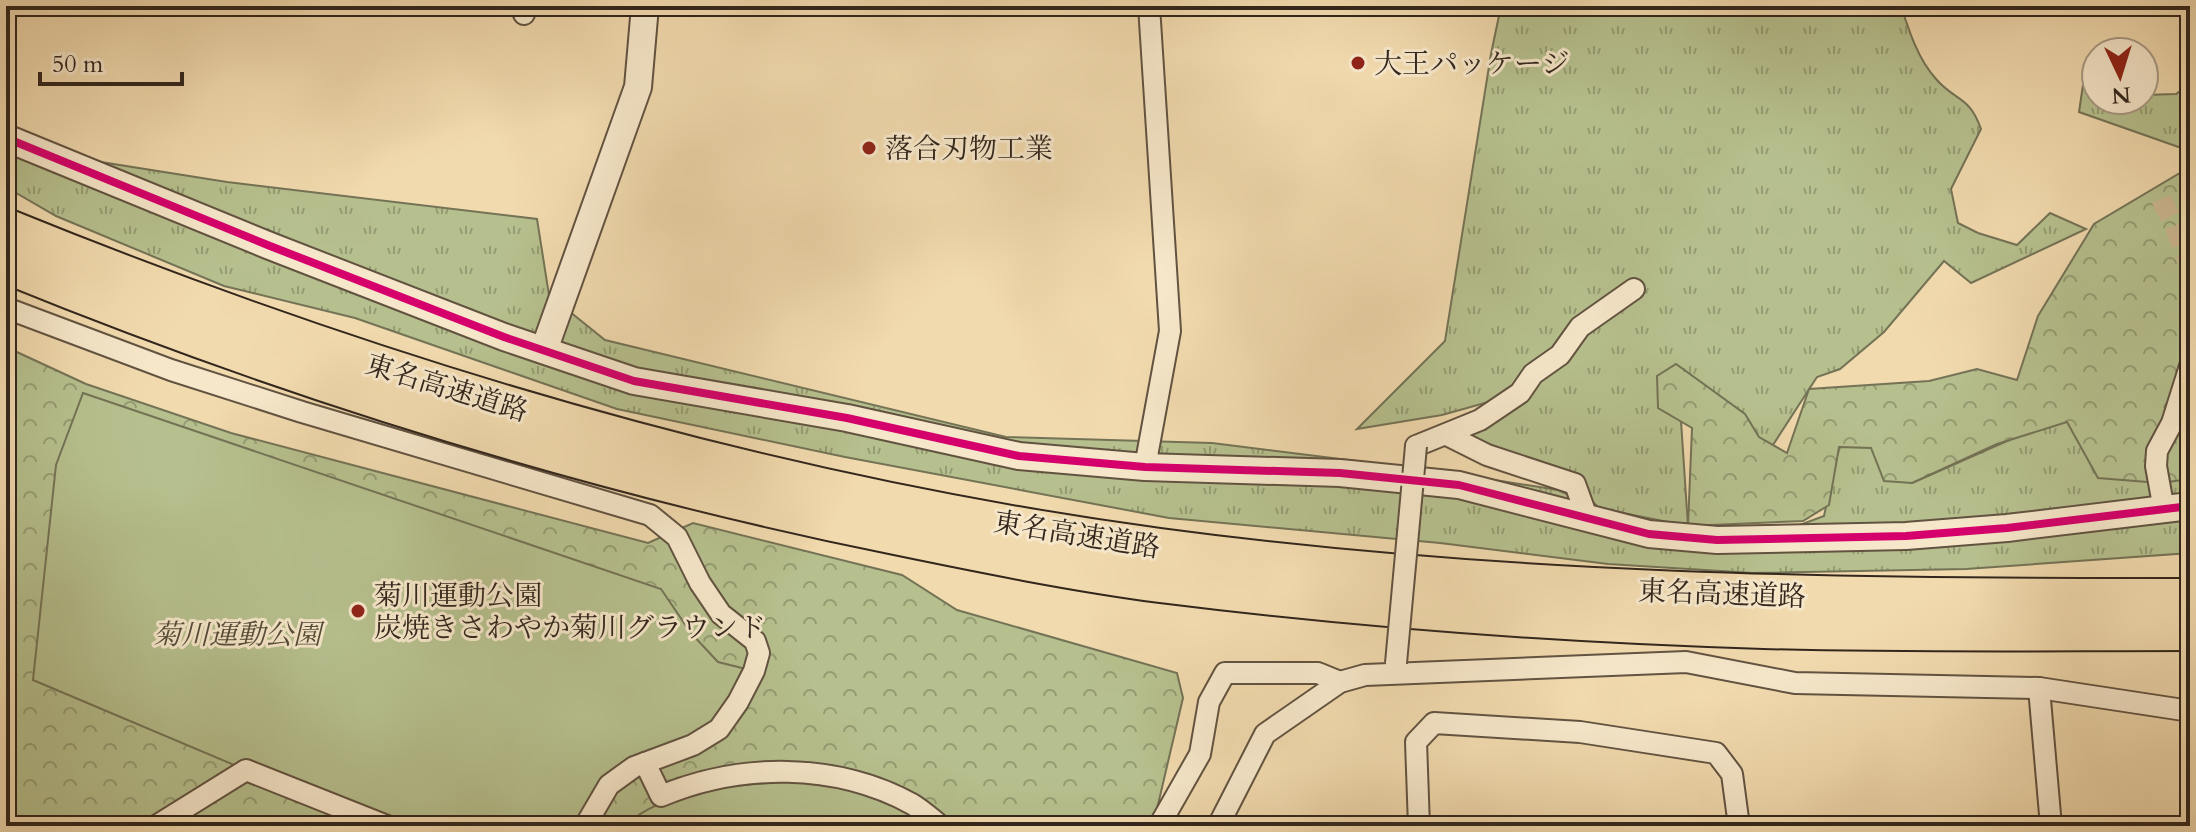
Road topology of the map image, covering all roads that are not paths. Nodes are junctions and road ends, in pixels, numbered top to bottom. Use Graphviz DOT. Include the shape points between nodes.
graph roads {
  1 [pos="645,6"];
  2 [pos="1149,6"];
  3 [pos="6,138"];
  4 [pos="6,228"];
  5 [pos="6,264"];
  6 [pos="1634,289"];
  7 [pos="6,308"];
  8 [pos="544,350"];
  9 [pos="2190,366"];
  10 [pos="1447,435"];
  11 [pos="1145,467"];
  12 [pos="2177,508"];
  13 [pos="1587,517"];
  14 [pos="2190,598"];
  15 [pos="2190,631"];
  16 [pos="1396,667"];
  17 [pos="1340,682"];
  18 [pos="2039,688"];
  19 [pos="2190,711"];
  20 [pos="645,763"];
  21 [pos="156,826"];
  22 [pos="387,826"];
  23 [pos="585,826"];
  24 [pos="941,826"];
  25 [pos="1159,826"];
  26 [pos="1218,826"];
  27 [pos="1419,826"];
  28 [pos="1739,826"];
  29 [pos="2051,826"];
  1 -- 8 [label="street" via="638,87"];
  2 -- 11 [label="street" via="1170,331"];
  3 -- 8 [label="street"];
  4 -- 14 [label="highway, 東名高速道路" via="397,373 724,464 975,518 1157,548 1540,585 1766,596"];
  5 -- 15 [label="highway, 東名高速道路" via="108,306 373,399 585,462 790,514 1138,579 1356,604 1554,619 1765,629"];
  6 -- 10 [label="street" via="1580,327 1560,355 1533,374 1520,393"];
  7 -- 20 [label="street" via="171,370 650,515 677,537 721,614 755,641 759,653 738,702 719,729"];
  8 -- 11 [label="street" via="634,381 847,418 1019,456"];
  9 -- 12 [label="street" via="2157,451 2156,466"];
  10 -- 13 [label="street" via="1487,455 1575,484"];
  10 -- 16 [label="street, bridge" via="1416,446"];
  11 -- 13 [label="street" via="1340,473 1459,485"];
  12 -- 13 [label="street" via="1906,536 1717,540 1649,534"];
  16 -- 17 [label="street"];
  16 -- 18 [label="street" via="1686,662 1795,683"];
  17 -- 25 [label="street" via="1318,673 1225,673 1209,702 1200,754"];
  17 -- 26 [label="street" via="1265,734"];
  18 -- 19 [label="street"];
  18 -- 29 [label="street"];
  20 -- 23 [label="street" via="609,785"];
  20 -- 24 [label="street" via="661,796 718,777 800,771 874,787 913,805"];
  21 -- 22 [label="street" via="246,770"];
  27 -- 28 [label="street" via="1416,742 1434,723 1580,732 1716,753 1732,774"];
}
